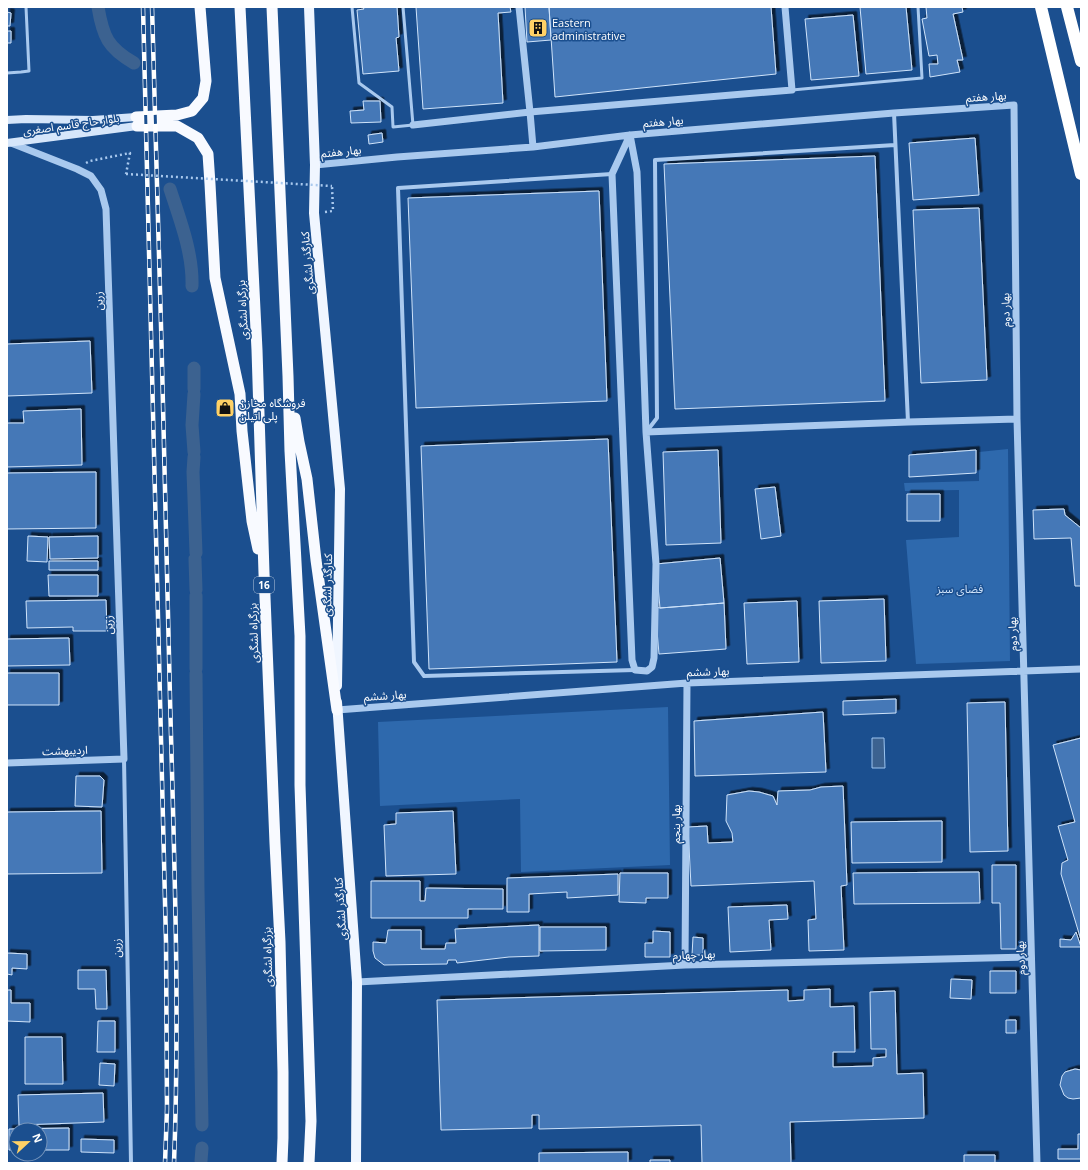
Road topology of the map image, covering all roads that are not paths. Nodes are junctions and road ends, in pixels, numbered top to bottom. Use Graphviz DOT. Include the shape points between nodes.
graph roads {
  1 [pos="26,7"];
  2 [pos="200,7"];
  3 [pos="240,7"];
  4 [pos="272,7"];
  5 [pos="309,7"];
  6 [pos="352,7"];
  7 [pos="403,7"];
  8 [pos="519,7"];
  9 [pos="785,7"];
  10 [pos="918,7"];
  11 [pos="1041,7"];
  12 [pos="1067,7"];
  13 [pos="1081,61"];
  14 [pos="7,73"];
  15 [pos="792,90"];
  16 [pos="1014,105"];
  17 [pos="530,112"];
  18 [pos="894,113"];
  19 [pos="7,120"];
  20 [pos="137,121"];
  21 [pos="413,126"];
  22 [pos="630,134"];
  23 [pos="9,143"];
  24 [pos="895,145"];
  25 [pos="533,147"];
  26 [pos="315,165"];
  27 [pos="612,174"];
  28 [pos="1081,174"];
  29 [pos="288,376"];
  30 [pos="1017,419"];
  31 [pos="908,422"];
  32 [pos="646,432"];
  33 [pos="264,573"];
  34 [pos="1081,669"];
  35 [pos="636,670"];
  36 [pos="1024,670"];
  37 [pos="687,683"];
  38 [pos="337,710"];
  39 [pos="124,759"];
  40 [pos="7,763"];
  41 [pos="1031,957"];
  42 [pos="686,965"];
  43 [pos="357,982"];
  44 [pos="131,1163"];
  45 [pos="282,1163"];
  46 [pos="309,1163"];
  47 [pos="356,1163"];
  48 [pos="1037,1163"];
  1 -- 14 [label="lane" via="29,71"];
  2 -- 20 [label="highway" via="206,81 203,98 192,111"];
  3 -- 33 [label="highway, بزرگراه لشگری / 16" via="257,350"];
  4 -- 29 [label="highway"];
  5 -- 26 [label="main road, کنارگذر لشگری"];
  6 -- 21 [label="lane" via="359,83 392,107 393,127"];
  7 -- 21 [label="lane"];
  8 -- 17 [label="street"];
  9 -- 15 [label="street"];
  10 -- 15 [label="lane" via="922,78"];
  11 -- 28 [label="highway"];
  12 -- 13 [label="highway"];
  15 -- 17 [label="street"];
  16 -- 18 [label="street, بهار هفتم"];
  16 -- 30 [label="street, بهار دوم"];
  17 -- 21 [label="street"];
  17 -- 25 [label="street"];
  18 -- 22 [label="street, بهار هفتم"];
  18 -- 24 [label="street"];
  19 -- 20 [label="main road, بلوار حاج قاسم اصغری"];
  20 -- 23 [label="main road, بلوار حاج قاسم اصغری"];
  20 -- 33 [label="highway" via="177,126 198,138 208,154 214,278 240,394 252,521"];
  22 -- 25 [label="street, بهار هفتم"];
  22 -- 27 [label="street"];
  22 -- 32 [label="street" via="637,172"];
  23 -- 39 [label="street, زرین" via="91,176 101,190 106,209"];
  24 -- 31 [label="street"];
  24 -- 32 [label="street" via="655,160 657,418"];
  25 -- 26 [label="street, بهار هفتم"];
  26 -- 38 [label="main road, کنارگذر لشگری" via="314,213 340,489"];
  27 -- 35 [label="street" via="632,660"];
  27 -- 35 [label="street" via="398,188 414,662 424,676"];
  29 -- 38 [label="highway" via="307,479"];
  29 -- 46 [label="highway" via="300,636 300,785"];
  30 -- 31 [label="street"];
  30 -- 36 [label="street, بهار دوم"];
  31 -- 32 [label="street"];
  32 -- 35 [label="street" via="656,564 654,658 652,667 647,671"];
  33 -- 45 [label="highway, بزرگراه لشگری / 16" via="280,942"];
  34 -- 36 [label="street, بهار ششم"];
  36 -- 37 [label="street, بهار ششم"];
  36 -- 41 [label="street, بهار دوم"];
  37 -- 38 [label="street, بهار ششم"];
  37 -- 42 [label="street, بهار پنجم"];
  38 -- 43 [label="main road, کنارگذر لشگری"];
  39 -- 40 [label="street, اردیبهشت"];
  39 -- 44 [label="street, زرین"];
  41 -- 42 [label="street, بهار چهارم"];
  41 -- 48 [label="street, بهار دوم"];
  42 -- 43 [label="street, بهار چهارم"];
  43 -- 47 [label="main road, کنارگذر لشگری"];
}
